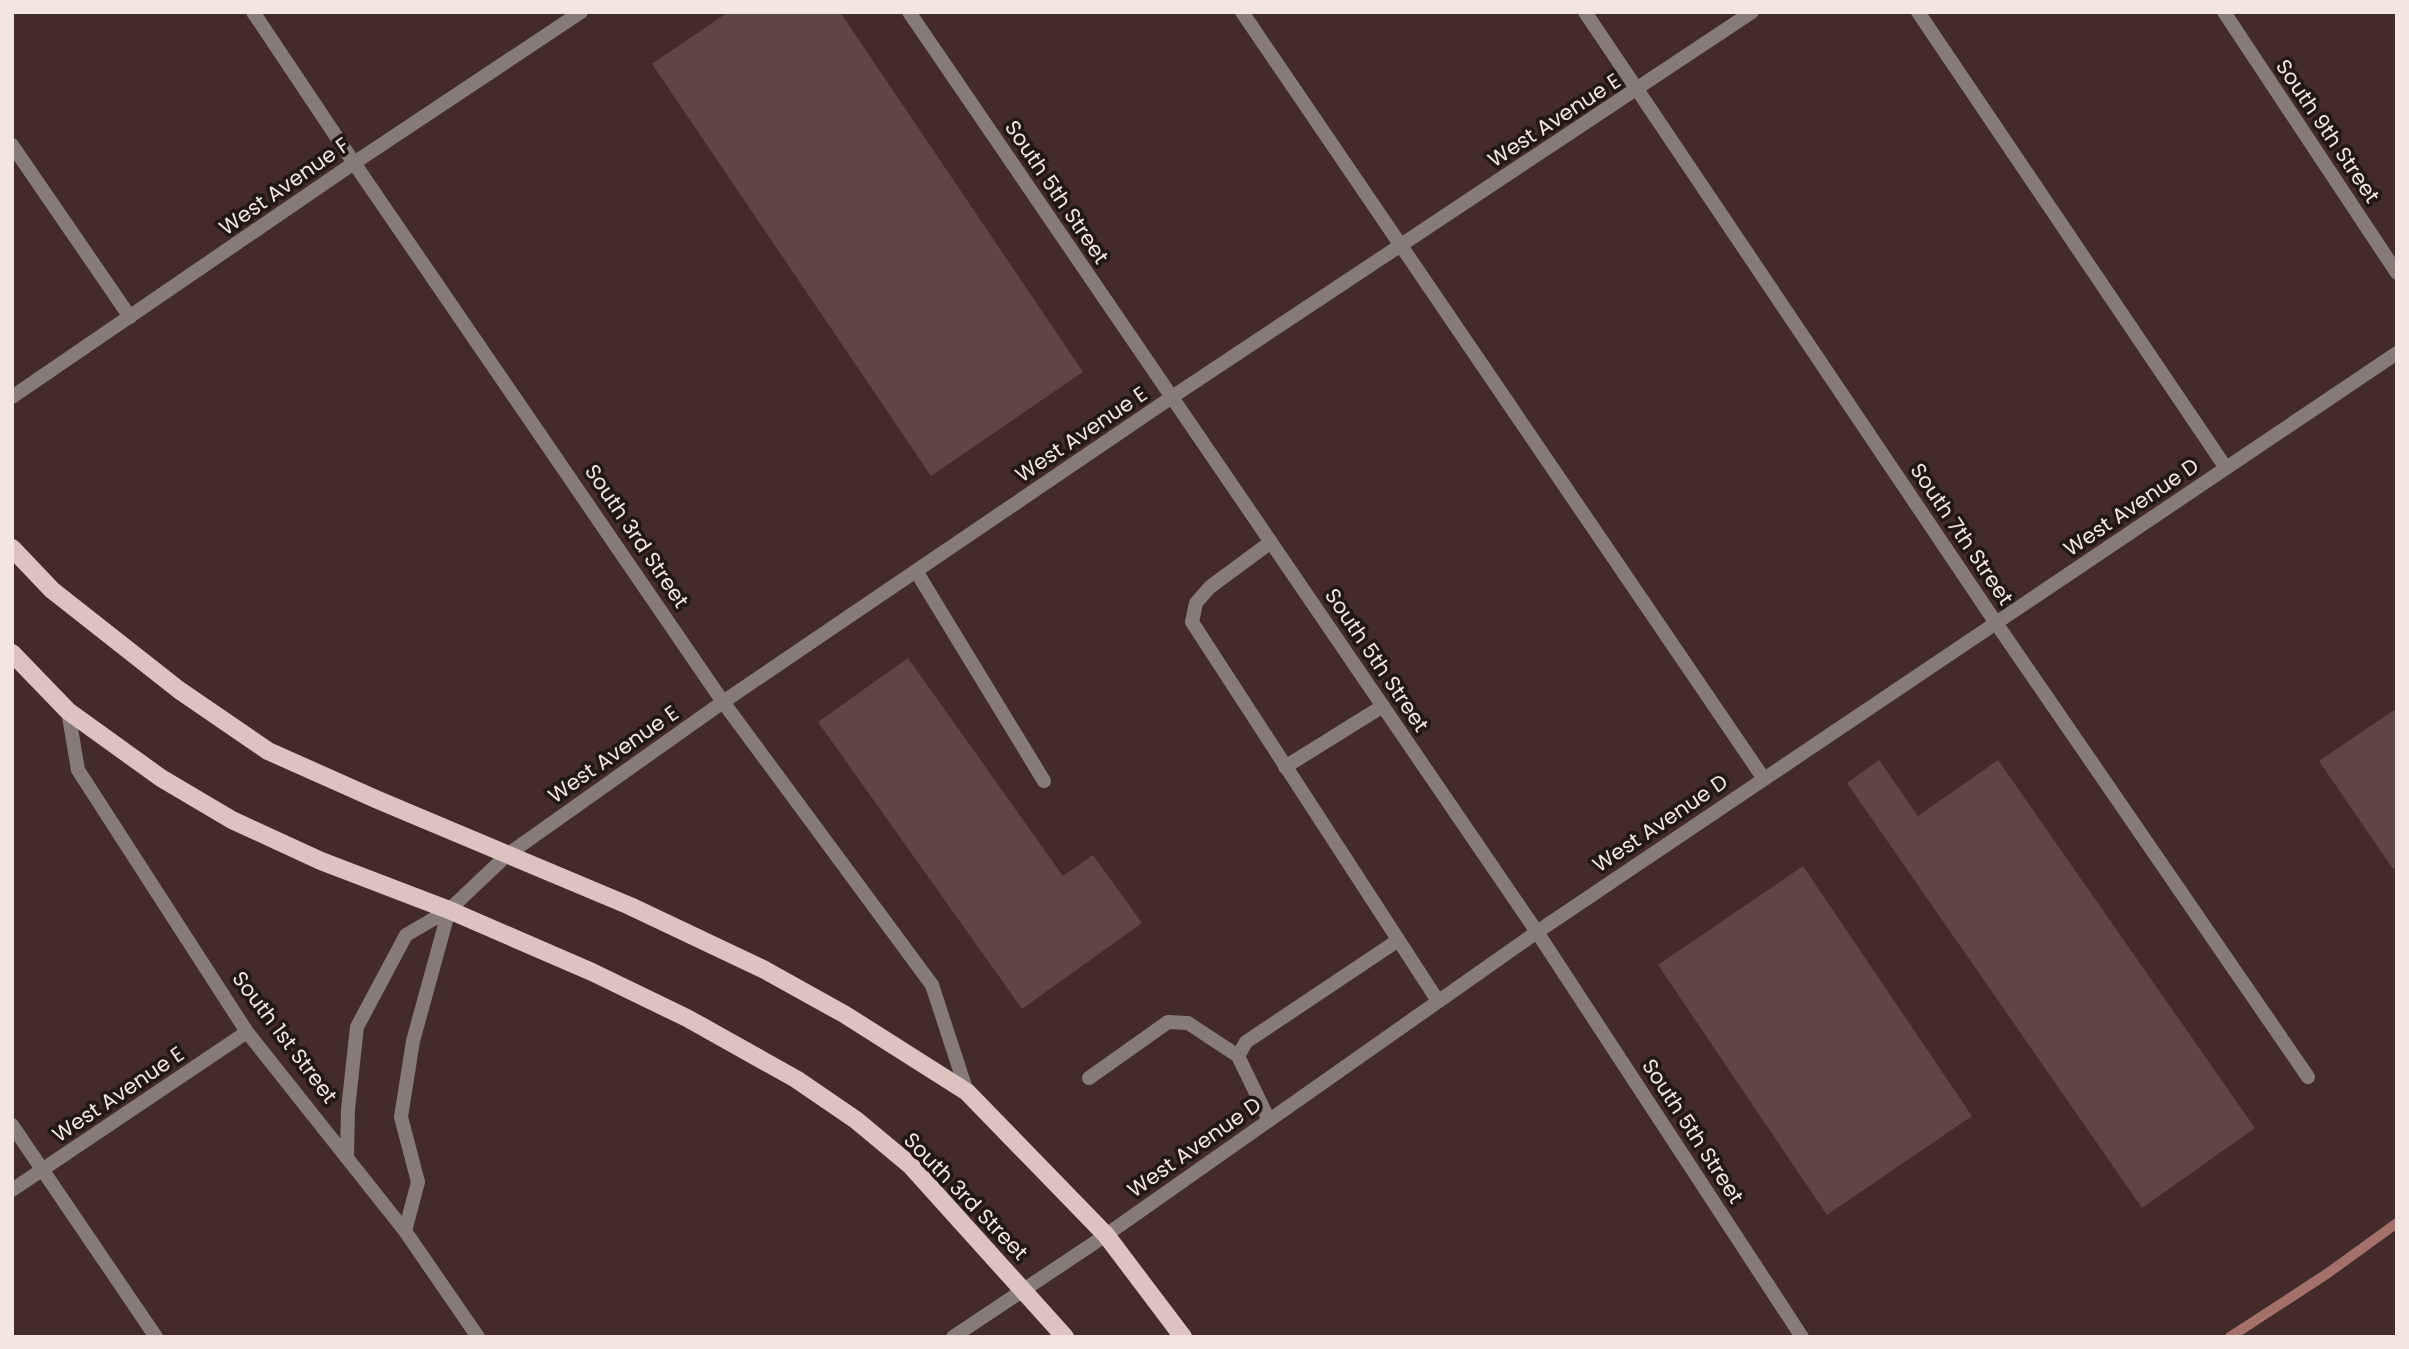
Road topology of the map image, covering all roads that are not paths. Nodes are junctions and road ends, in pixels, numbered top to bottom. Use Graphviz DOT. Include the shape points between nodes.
graph roads {
  1 [pos="253,12"];
  2 [pos="581,12"];
  3 [pos="909,12"];
  4 [pos="1242,12"];
  5 [pos="1585,12"];
  6 [pos="1752,12"];
  7 [pos="1918,12"];
  8 [pos="2224,12"];
  9 [pos="1638,89"];
  10 [pos="12,145"];
  11 [pos="354,163"];
  12 [pos="1401,246"];
  13 [pos="2397,273"];
  14 [pos="130,317"];
  15 [pos="2397,353"];
  16 [pos="12,397"];
  17 [pos="1172,397"];
  18 [pos="2226,468"];
  19 [pos="1271,542"];
  20 [pos="12,548"];
  21 [pos="916,571"];
  22 [pos="1996,623"];
  23 [pos="12,653"];
  24 [pos="723,702"];
  25 [pos="1382,706"];
  26 [pos="68,711"];
  27 [pos="1285,767"];
  28 [pos="1764,779"];
  29 [pos="1044,781"];
  30 [pos="507,855"];
  31 [pos="449,910"];
  32 [pos="1536,932"];
  33 [pos="1397,941"];
  34 [pos="1438,1002"];
  35 [pos="247,1032"];
  36 [pos="1238,1056"];
  37 [pos="2308,1077"];
  38 [pos="1089,1078"];
  39 [pos="967,1092"];
  40 [pos="1269,1120"];
  41 [pos="12,1125"];
  42 [pos="347,1156"];
  43 [pos="43,1170"];
  44 [pos="12,1190"];
  45 [pos="405,1231"];
  46 [pos="1106,1235"];
  47 [pos="1024,1289"];
  48 [pos="156,1337"];
  49 [pos="478,1337"];
  50 [pos="953,1337"];
  51 [pos="1065,1337"];
  52 [pos="1183,1337"];
  53 [pos="1802,1337"];
  1 -- 11 [label="street, South 3rd Street"];
  2 -- 11 [label="street, West Avenue F"];
  3 -- 17 [label="street, South 5th Street"];
  4 -- 12 [label="street"];
  5 -- 9 [label="street, South 7th Street"];
  6 -- 9 [label="street, West Avenue E"];
  7 -- 18 [label="street"];
  8 -- 13 [label="street, South 9th Street"];
  9 -- 12 [label="street, West Avenue E"];
  9 -- 22 [label="street, South 7th Street"];
  10 -- 14 [label="street"];
  11 -- 14 [label="street, West Avenue F"];
  11 -- 24 [label="street, South 3rd Street"];
  12 -- 17 [label="street, West Avenue E"];
  12 -- 28 [label="street"];
  14 -- 16 [label="street, West Avenue F"];
  15 -- 18 [label="street, West Avenue D"];
  17 -- 19 [label="street, South 5th Street"];
  17 -- 21 [label="street, West Avenue E"];
  18 -- 22 [label="street, West Avenue D"];
  19 -- 25 [label="street, South 5th Street"];
  19 -- 27 [label="street" via="1210,587 1196,603 1192,622"];
  20 -- 30 [label="main road" via="52,590 179,690 268,751"];
  21 -- 24 [label="street, West Avenue E"];
  21 -- 29 [label="street"];
  22 -- 28 [label="street, West Avenue D"];
  22 -- 37 [label="street, South 7th Street"];
  23 -- 26 [label="main road"];
  24 -- 30 [label="street, West Avenue E"];
  24 -- 39 [label="street, South 3rd Street" via="932,985"];
  25 -- 27 [label="street"];
  25 -- 32 [label="street, South 5th Street"];
  26 -- 31 [label="main road" via="161,778 232,820 321,861"];
  26 -- 35 [label="street, South 1st Street" via="78,770"];
  27 -- 33 [label="street"];
  28 -- 32 [label="street, West Avenue D"];
  30 -- 31 [label="street, West Avenue E"];
  30 -- 39 [label="main road, South 3rd Street" via="765,970"];
  31 -- 42 [label="street, West Avenue E" via="406,935 357,1027"];
  31 -- 45 [label="street" via="413,1041 401,1118 418,1182"];
  31 -- 47 [label="main road, South 3rd Street" via="676,1012 796,1079 910,1165"];
  32 -- 34 [label="street, West Avenue D"];
  32 -- 53 [label="street, South 5th Street"];
  33 -- 34 [label="street"];
  33 -- 36 [label="street" via="1247,1042"];
  34 -- 40 [label="street, West Avenue D"];
  35 -- 42 [label="street, South 1st Street"];
  35 -- 43 [label="street, West Avenue E"];
  36 -- 38 [label="street" via="1188,1023 1168,1022"];
  36 -- 40 [label="street"];
  39 -- 46 [label="main road, South 3rd Street"];
  40 -- 46 [label="street, West Avenue D"];
  41 -- 43 [label="street"];
  42 -- 45 [label="street, South 1st Street"];
  43 -- 44 [label="street, West Avenue E"];
  43 -- 48 [label="street"];
  45 -- 49 [label="street, South 1st Street"];
  46 -- 47 [label="street, West Avenue D"];
  46 -- 52 [label="main road, South 3rd Street"];
  47 -- 50 [label="street, West Avenue D"];
  47 -- 51 [label="main road, South 3rd Street"];
}
